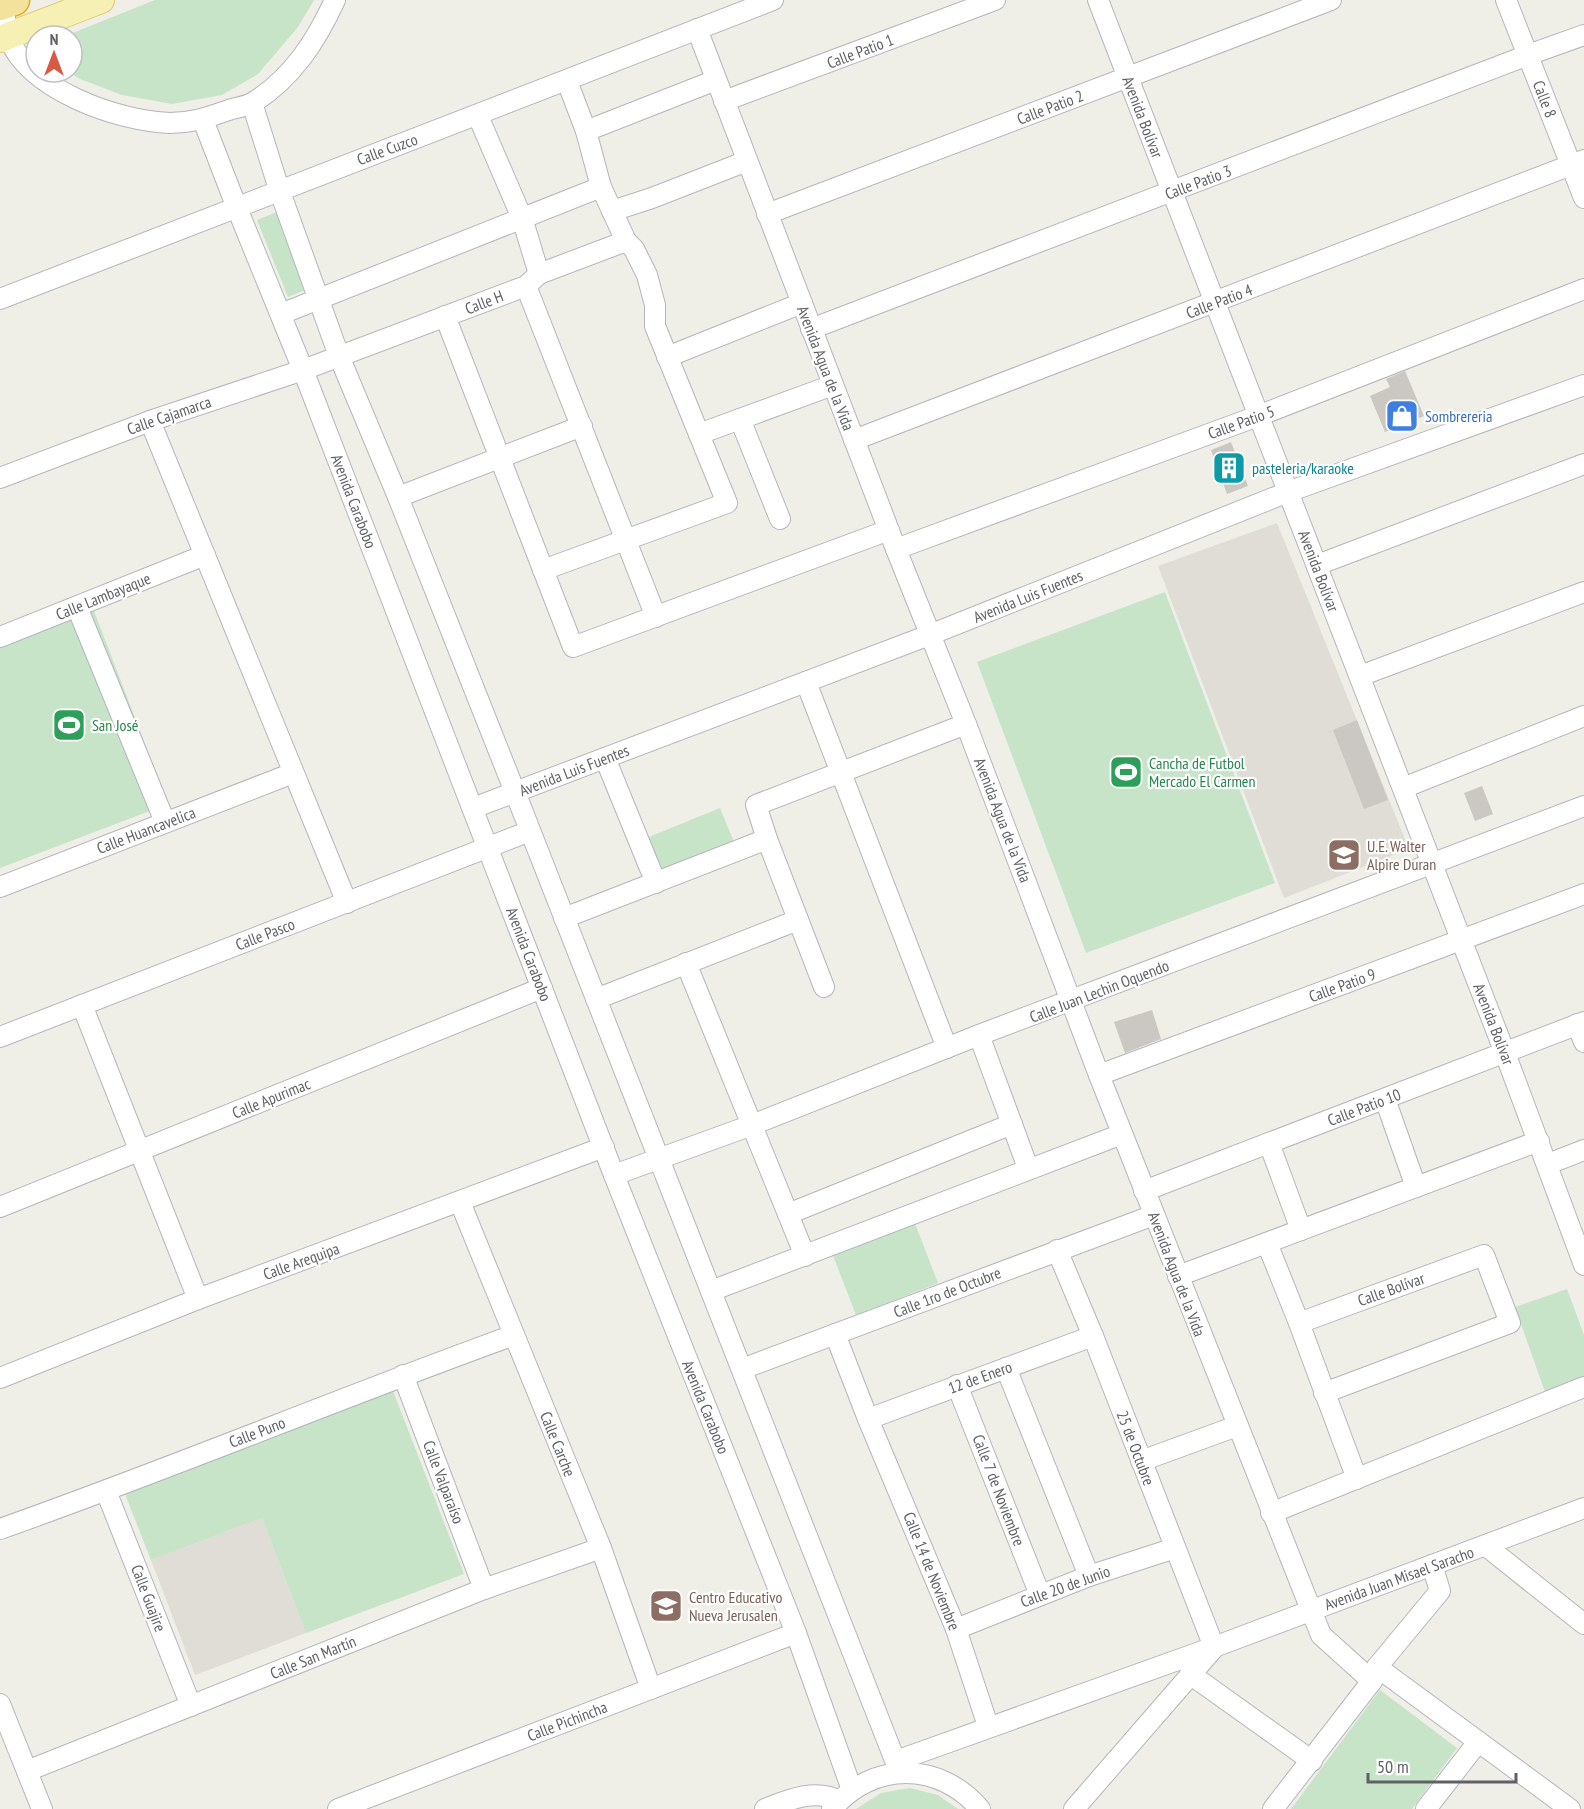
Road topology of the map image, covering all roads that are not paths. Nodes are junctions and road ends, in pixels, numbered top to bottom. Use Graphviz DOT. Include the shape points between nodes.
graph roads {
  1 [pos="101,0"];
  2 [pos="335,0"];
  3 [pos="773,0"];
  4 [pos="995,0"];
  5 [pos="1098,0"];
  6 [pos="1331,0"];
  7 [pos="1506,0"];
  8 [pos="6,2"];
  9 [pos="697,29"];
  10 [pos="1584,35"];
  11 [pos="4,37"];
  12 [pos="1528,55"];
  13 [pos="1128,78"];
  14 [pos="716,80"];
  15 [pos="567,81"];
  16 [pos="724,102"];
  17 [pos="252,103"];
  18 [pos="478,116"];
  19 [pos="203,120"];
  20 [pos="586,131"];
  21 [pos="747,161"];
  22 [pos="1577,162"];
  23 [pos="601,187"];
  24 [pos="279,189"];
  25 [pos="1172,192"];
  26 [pos="1584,198"];
  27 [pos="237,208"];
  28 [pos="612,211"];
  29 [pos="767,214"];
  30 [pos="522,218"];
  31 [pos="626,241"];
  32 [pos="532,280"];
  33 [pos="1584,289"];
  34 [pos="0,299"];
  35 [pos="319,299"];
  36 [pos="802,303"];
  37 [pos="1215,303"];
  38 [pos="281,314"];
  39 [pos="445,316"];
  40 [pos="811,329"];
  41 [pos="339,356"];
  42 [pos="667,357"];
  43 [pos="303,370"];
  44 [pos="833,385"];
  45 [pos="1584,385"];
  46 [pos="1258,416"];
  47 [pos="740,419"];
  48 [pos="150,421"];
  49 [pos="582,426"];
  50 [pos="699,434"];
  51 [pos="854,440"];
  52 [pos="500,458"];
  53 [pos="1584,464"];
  54 [pos="0,478"];
  55 [pos="1288,492"];
  56 [pos="398,497"];
  57 [pos="780,519"];
  58 [pos="627,540"];
  59 [pos="892,540"];
  60 [pos="205,555"];
  61 [pos="1317,565"];
  62 [pos="543,570"];
  63 [pos="1584,592"];
  64 [pos="77,607"];
  65 [pos="656,617"];
  66 [pos="932,634"];
  67 [pos="0,637"];
  68 [pos="1360,676"];
  69 [pos="806,682"];
  70 [pos="1584,716"];
  71 [pos="966,724"];
  72 [pos="605,758"];
  73 [pos="841,772"];
  74 [pos="292,773"];
  75 [pos="1403,788"];
  76 [pos="515,792"];
  77 [pos="1584,807"];
  78 [pos="473,808"];
  79 [pos="165,822"];
  80 [pos="530,831"];
  81 [pos="767,839"];
  82 [pos="488,848"];
  83 [pos="1432,865"];
  84 [pos="656,882"];
  85 [pos="0,887"];
  86 [pos="1584,894"];
  87 [pos="347,903"];
  88 [pos="564,918"];
  89 [pos="798,920"];
  90 [pos="1462,941"];
  91 [pos="686,963"];
  92 [pos="824,987"];
  93 [pos="543,988"];
  94 [pos="596,999"];
  95 [pos="1073,1001"];
  96 [pos="82,1005"];
  97 [pos="1582,1029"];
  98 [pos="979,1035"];
  99 [pos="0,1037"];
  100 [pos="947,1048"];
  101 [pos="1505,1053"];
  102 [pos="1099,1075"];
  103 [pos="1385,1099"];
  104 [pos="1012,1124"];
  105 [pos="752,1125"];
  106 [pos="1122,1134"];
  107 [pos="1539,1141"];
  108 [pos="1269,1143"];
  109 [pos="604,1147"];
  110 [pos="141,1150"];
  111 [pos="1584,1150"];
  112 [pos="658,1159"];
  113 [pos="1548,1164"];
  114 [pos="1028,1168"];
  115 [pos="614,1175"];
  116 [pos="1416,1187"];
  117 [pos="1144,1191"];
  118 [pos="460,1202"];
  119 [pos="0,1207"];
  120 [pos="788,1214"];
  121 [pos="1154,1215"];
  122 [pos="1301,1230"];
  123 [pos="1267,1243"];
  124 [pos="1056,1250"];
  125 [pos="805,1256"];
  126 [pos="1584,1265"];
  127 [pos="1178,1276"];
  128 [pos="711,1291"];
  129 [pos="198,1299"];
  130 [pos="1299,1323"];
  131 [pos="835,1334"];
  132 [pos="514,1335"];
  133 [pos="1093,1336"];
  134 [pos="1006,1368"];
  135 [pos="741,1370"];
  136 [pos="403,1375"];
  137 [pos="0,1378"];
  138 [pos="957,1384"];
  139 [pos="1584,1387"];
  140 [pos="1324,1393"];
  141 [pos="868,1419"];
  142 [pos="1237,1426"];
  143 [pos="1141,1461"];
  144 [pos="1357,1479"];
  145 [pos="106,1491"];
  146 [pos="1584,1508"];
  147 [pos="1271,1513"];
  148 [pos="0,1528"];
  149 [pos="1486,1546"];
  150 [pos="601,1548"];
  151 [pos="1175,1548"];
  152 [pos="1432,1565"];
  153 [pos="1089,1576"];
  154 [pos="484,1589"];
  155 [pos="1040,1595"];
  156 [pos="1312,1610"];
  157 [pos="1584,1624"];
  158 [pos="956,1629"];
  159 [pos="796,1633"];
  160 [pos="1215,1647"];
  161 [pos="1190,1674"];
  162 [pos="1375,1674"];
  163 [pos="651,1689"];
  164 [pos="0,1704"];
  165 [pos="191,1706"];
  166 [pos="988,1726"];
  167 [pos="1478,1742"];
  168 [pos="1312,1761"];
  169 [pos="898,1767"];
  170 [pos="27,1771"];
  171 [pos="841,1800"];
  172 [pos="367,1804"];
  173 [pos="42,1809"];
  174 [pos="338,1809"];
  175 [pos="765,1809"];
  176 [pos="980,1809"];
  177 [pos="1074,1809"];
  178 [pos="1274,1809"];
  179 [pos="1426,1809"];
  180 [pos="1570,1809"];
  1 -- 11 [label="main road"];
  2 -- 17 [label="street" via="319,33 289,74"];
  3 -- 9 [label="street, Calle Cuzco"];
  4 -- 16 [label="street, Calle Patio 1"];
  5 -- 13 [label="street, Avenida Bolívar"];
  6 -- 13 [label="street, Calle Patio 2"];
  7 -- 12 [label="street, Calle 8"];
  8 -- 11 [label="street"];
  9 -- 14 [label="street, Avenida Agua de la Vida"];
  9 -- 15 [label="street, Calle Cuzco"];
  10 -- 12 [label="street, Calle Patio 3"];
  11 -- 19 [label="street" via="23,62 46,82 78,100 122,115 170,123"];
  12 -- 22 [label="street, Calle 8"];
  12 -- 25 [label="street, Calle Patio 3"];
  13 -- 25 [label="street, Avenida Bolívar"];
  13 -- 29 [label="street, Calle Patio 2"];
  14 -- 16 [label="street, Avenida Agua de la Vida"];
  14 -- 20 [label="street"];
  15 -- 18 [label="street, Calle Cuzco"];
  15 -- 20 [label="street"];
  16 -- 21 [label="street, Avenida Agua de la Vida"];
  17 -- 19 [label="street"];
  17 -- 24 [label="street"];
  18 -- 24 [label="street, Calle Cuzco"];
  18 -- 30 [label="street"];
  19 -- 27 [label="street, Avenida Carabobo"];
  20 -- 23 [label="street"];
  21 -- 28 [label="street"];
  21 -- 29 [label="street, Avenida Agua de la Vida"];
  22 -- 26 [label="street, Calle 8"];
  22 -- 37 [label="street, Calle Patio 4"];
  23 -- 28 [label="street"];
  23 -- 30 [label="street"];
  24 -- 27 [label="street, Calle Cuzco"];
  24 -- 35 [label="street"];
  25 -- 37 [label="street, Avenida Bolívar"];
  25 -- 40 [label="street, Calle Patio 3"];
  27 -- 34 [label="street, Calle Cuzco"];
  27 -- 38 [label="street, Avenida Carabobo"];
  28 -- 31 [label="street"];
  29 -- 36 [label="street, Avenida Agua de la Vida"];
  30 -- 32 [label="street"];
  30 -- 35 [label="street"];
  31 -- 32 [label="street, Calle H"];
  31 -- 42 [label="street" via="647,275 655,305 655,326"];
  32 -- 39 [label="street, Calle H"];
  32 -- 49 [label="street"];
  33 -- 46 [label="street, Calle Patio 5"];
  35 -- 38 [label="street"];
  35 -- 41 [label="street"];
  36 -- 40 [label="street, Avenida Agua de la Vida"];
  36 -- 42 [label="street"];
  37 -- 46 [label="street, Avenida Bolívar"];
  37 -- 51 [label="street, Calle Patio 4"];
  38 -- 43 [label="street, Avenida Carabobo"];
  39 -- 41 [label="street, Calle H"];
  39 -- 52 [label="street"];
  40 -- 44 [label="street, Avenida Agua de la Vida"];
  41 -- 43 [label="street, Calle Cajamarca"];
  41 -- 56 [label="street"];
  42 -- 50 [label="street"];
  43 -- 48 [label="street, Calle Cajamarca"];
  43 -- 78 [label="street, Avenida Carabobo"];
  44 -- 47 [label="street"];
  44 -- 51 [label="street, Avenida Agua de la Vida"];
  45 -- 55 [label="street, Avenida Luis Fuentes"];
  46 -- 55 [label="street, Avenida Bolívar"];
  46 -- 59 [label="street, Calle Patio 5"];
  47 -- 50 [label="street"];
  47 -- 57 [label="street"];
  48 -- 54 [label="street, Calle Cajamarca"];
  48 -- 60 [label="street"];
  49 -- 52 [label="street"];
  49 -- 58 [label="street"];
  50 -- 58 [label="street" via="727,503"];
  51 -- 59 [label="street, Avenida Agua de la Vida"];
  52 -- 56 [label="street"];
  52 -- 62 [label="street"];
  53 -- 61 [label="street"];
  55 -- 61 [label="street, Avenida Bolívar"];
  55 -- 66 [label="street, Avenida Luis Fuentes"];
  56 -- 76 [label="street"];
  58 -- 62 [label="street"];
  58 -- 65 [label="street"];
  59 -- 65 [label="street, Calle Patio 5"];
  59 -- 66 [label="street, Avenida Agua de la Vida"];
  60 -- 64 [label="street, Calle Lambayaque"];
  60 -- 74 [label="street"];
  61 -- 68 [label="street, Avenida Bolívar"];
  62 -- 65 [label="street, Calle Patio 5" via="573,647"];
  63 -- 68 [label="street"];
  64 -- 67 [label="street, Calle Lambayaque"];
  64 -- 79 [label="street"];
  66 -- 69 [label="street, Avenida Luis Fuentes"];
  66 -- 71 [label="street, Avenida Agua de la Vida"];
  68 -- 75 [label="street, Avenida Bolívar"];
  69 -- 72 [label="street, Avenida Luis Fuentes"];
  69 -- 73 [label="street"];
  70 -- 75 [label="street"];
  71 -- 73 [label="street"];
  71 -- 95 [label="street, Avenida Agua de la Vida"];
  72 -- 76 [label="street, Avenida Luis Fuentes"];
  72 -- 84 [label="street"];
  73 -- 81 [label="street" via="756,805"];
  73 -- 100 [label="street"];
  74 -- 79 [label="street, Calle Huancavelica"];
  74 -- 87 [label="street"];
  75 -- 83 [label="street, Avenida Bolívar"];
  76 -- 78 [label="street, Avenida Luis Fuentes"];
  76 -- 80 [label="street"];
  77 -- 83 [label="street, Calle Juan Lechin Oquendo"];
  78 -- 82 [label="street, Avenida Carabobo"];
  79 -- 85 [label="street, Calle Huancavelica"];
  80 -- 82 [label="street, Calle Pasco"];
  80 -- 88 [label="street"];
  81 -- 84 [label="street"];
  81 -- 89 [label="street"];
  82 -- 87 [label="street, Calle Pasco"];
  82 -- 93 [label="street, Avenida Carabobo"];
  83 -- 90 [label="street, Avenida Bolívar"];
  83 -- 95 [label="street, Calle Juan Lechin Oquendo"];
  84 -- 88 [label="street"];
  86 -- 90 [label="street, Calle Patio 9"];
  87 -- 96 [label="street, Calle Pasco"];
  88 -- 94 [label="street"];
  89 -- 91 [label="street"];
  89 -- 92 [label="street"];
  90 -- 101 [label="street, Avenida Bolívar"];
  90 -- 102 [label="street, Calle Patio 9"];
  91 -- 94 [label="street"];
  91 -- 105 [label="street"];
  93 -- 109 [label="street, Avenida Carabobo"];
  93 -- 110 [label="street, Calle Apurimac"];
  94 -- 112 [label="street"];
  95 -- 98 [label="street, Calle Juan Lechin Oquendo"];
  95 -- 102 [label="street, Avenida Agua de la Vida"];
  96 -- 99 [label="street, Calle Pasco"];
  96 -- 110 [label="street"];
  97 -- 101 [label="street, Calle Patio 10"];
  98 -- 100 [label="street, Calle Juan Lechin Oquendo"];
  98 -- 104 [label="street"];
  100 -- 105 [label="street, Calle Juan Lechin Oquendo"];
  101 -- 103 [label="street, Calle Patio 10"];
  101 -- 107 [label="street, Avenida Bolívar"];
  102 -- 106 [label="street, Avenida Agua de la Vida"];
  103 -- 108 [label="street, Calle Patio 10"];
  103 -- 116 [label="street"];
  104 -- 114 [label="street"];
  104 -- 120 [label="street"];
  105 -- 112 [label="street, Calle Juan Lechin Oquendo"];
  105 -- 120 [label="street"];
  106 -- 114 [label="street"];
  106 -- 117 [label="street, Avenida Agua de la Vida"];
  107 -- 113 [label="street"];
  107 -- 116 [label="street"];
  108 -- 117 [label="street, Calle Patio 10"];
  108 -- 122 [label="street"];
  109 -- 115 [label="street, Avenida Carabobo"];
  109 -- 118 [label="street, Calle Arequipa"];
  110 -- 119 [label="street, Calle Apurimac"];
  110 -- 129 [label="street"];
  111 -- 113 [label="street"];
  112 -- 115 [label="street, Calle Juan Lechin Oquendo"];
  112 -- 128 [label="street"];
  113 -- 126 [label="street"];
  114 -- 125 [label="street"];
  115 -- 159 [label="street, Avenida Carabobo"];
  116 -- 122 [label="street"];
  117 -- 121 [label="street, Avenida Agua de la Vida"];
  118 -- 129 [label="street, Calle Arequipa"];
  118 -- 132 [label="street, Calle Carche"];
  120 -- 125 [label="street"];
  121 -- 124 [label="street, Calle 1ro de Octubre"];
  121 -- 127 [label="street, Avenida Agua de la Vida"];
  122 -- 123 [label="street"];
  123 -- 127 [label="street"];
  123 -- 130 [label="street"];
  124 -- 131 [label="street, Calle 1ro de Octubre"];
  124 -- 133 [label="street, 25 de Octubre"];
  125 -- 128 [label="street"];
  127 -- 142 [label="street, Avenida Agua de la Vida"];
  128 -- 135 [label="street"];
  129 -- 137 [label="street, Calle Arequipa"];
  130 -- 140 [label="street"];
  130 -- 140 [label="street, Calle Bolívar" via="1484,1255 1510,1323"];
  131 -- 135 [label="street, Calle 1ro de Octubre"];
  131 -- 141 [label="street, Calle 14 de Noviembre"];
  132 -- 136 [label="street, Calle Puno"];
  132 -- 150 [label="street, Calle Carche"];
  133 -- 134 [label="street, 12 de Enero"];
  133 -- 143 [label="street, 25 de Octubre"];
  134 -- 138 [label="street, 12 de Enero"];
  134 -- 153 [label="street"];
  135 -- 169 [label="street"];
  136 -- 145 [label="street, Calle Puno"];
  136 -- 154 [label="street, Calle Valparaíso"];
  138 -- 141 [label="street, 12 de Enero"];
  138 -- 155 [label="street, Calle 7 de Noviembre"];
  139 -- 144 [label="street"];
  140 -- 144 [label="street"];
  141 -- 158 [label="street, Calle 14 de Noviembre"];
  142 -- 143 [label="street"];
  142 -- 147 [label="street, Avenida Agua de la Vida"];
  143 -- 151 [label="street, 25 de Octubre"];
  144 -- 147 [label="street"];
  145 -- 148 [label="street, Calle Puno"];
  145 -- 165 [label="street, Calle Guajire"];
  146 -- 149 [label="street, Avenida Juan Misael Saracho"];
  147 -- 156 [label="street, Avenida Agua de la Vida"];
  149 -- 152 [label="street, Avenida Juan Misael Saracho"];
  149 -- 157 [label="street"];
  150 -- 154 [label="street, Calle San Martín"];
  150 -- 163 [label="street, Calle Carche"];
  151 -- 153 [label="street, Calle 20 de Junio"];
  151 -- 160 [label="street, 25 de Octubre"];
  152 -- 156 [label="street, Avenida Juan Misael Saracho"];
  152 -- 162 [label="street" via="1440,1591"];
  153 -- 155 [label="street, Calle 20 de Junio"];
  154 -- 165 [label="street, Calle San Martín"];
  155 -- 158 [label="street, Calle 20 de Junio"];
  156 -- 160 [label="street, Avenida Juan Misael Saracho"];
  156 -- 162 [label="street, Avenida Agua de la Vida" via="1321,1635"];
  158 -- 166 [label="street, Calle 14 de Noviembre"];
  159 -- 163 [label="street, Calle Pichincha"];
  159 -- 171 [label="street, Avenida Carabobo"];
  160 -- 161 [label="street, Avenida Juan Misael Saracho"];
  160 -- 166 [label="street, Avenida Juan Misael Saracho"];
  161 -- 168 [label="street"];
  161 -- 177 [label="street, Avenida Juan Misael Saracho"];
  162 -- 167 [label="street, Avenida Agua de la Vida"];
  162 -- 168 [label="street"];
  163 -- 172 [label="street, Calle Pichincha"];
  164 -- 170 [label="street"];
  165 -- 170 [label="street, Calle San Martín"];
  166 -- 169 [label="street, Avenida Juan Misael Saracho"];
  167 -- 179 [label="street"];
  167 -- 180 [label="street, Avenida Agua de la Vida"];
  168 -- 178 [label="street"];
  169 -- 171 [label="street"];
  169 -- 176 [label="street" via="949,1783"];
  170 -- 173 [label="street"];
  171 -- 175 [label="street" via="805,1796"];
  172 -- 174 [label="street, Calle Pichincha"];
}
